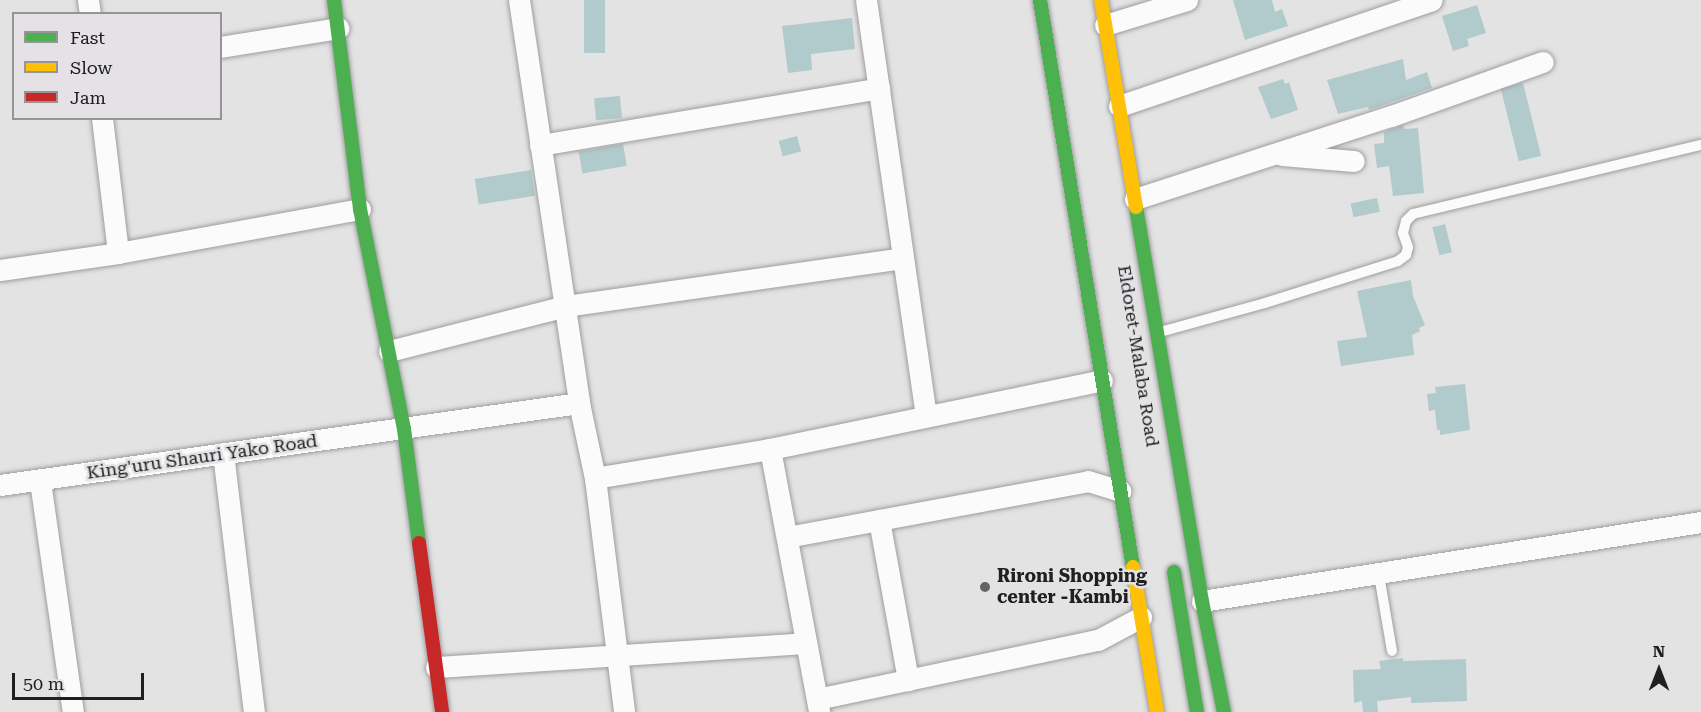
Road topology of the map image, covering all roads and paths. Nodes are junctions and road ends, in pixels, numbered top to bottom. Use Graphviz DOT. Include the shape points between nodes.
graph roads {
  1 [pos="334,0"];
  2 [pos="519,0"];
  3 [pos="866,0"];
  4 [pos="1040,0"];
  5 [pos="1187,0"];
  6 [pos="1432,0"];
  7 [pos="1102,1"];
  8 [pos="1105,25"];
  9 [pos="338,28"];
  10 [pos="222,47"];
  11 [pos="1543,62"];
  12 [pos="879,88"];
  13 [pos="1119,106"];
  14 [pos="102,120"];
  15 [pos="540,145"];
  16 [pos="1701,145"];
  17 [pos="1266,155"];
  18 [pos="1354,161"];
  19 [pos="1135,199"];
  20 [pos="360,209"];
  21 [pos="118,253"];
  22 [pos="903,258"];
  23 [pos="0,270"];
  24 [pos="566,306"];
  25 [pos="1157,332"];
  26 [pos="389,351"];
  27 [pos="1102,380"];
  28 [pos="579,403"];
  29 [pos="926,416"];
  30 [pos="404,429"];
  31 [pos="770,449"];
  32 [pos="223,453"];
  33 [pos="596,478"];
  34 [pos="40,481"];
  35 [pos="0,485"];
  36 [pos="1121,491"];
  37 [pos="879,520"];
  38 [pos="1701,522"];
  39 [pos="787,537"];
  40 [pos="1172,560"];
  41 [pos="1379,575"];
  42 [pos="1202,601"];
  43 [pos="1142,617"];
  44 [pos="806,643"];
  45 [pos="1392,651"];
  46 [pos="615,656"];
  47 [pos="436,667"];
  48 [pos="908,680"];
  49 [pos="818,706"];
  50 [pos="74,712"];
  51 [pos="254,712"];
  52 [pos="442,712"];
  53 [pos="624,712"];
  54 [pos="1157,712"];
  55 [pos="1197,712"];
  56 [pos="1224,712"];
  1 -- 9 [label="main road"];
  2 -- 15 [label="street"];
  3 -- 12 [label="street"];
  4 -- 27 [label="main road"];
  5 -- 8 [label="street"];
  6 -- 13 [label="street"];
  7 -- 8 [label="main road, Eldoret-Malaba Road"];
  8 -- 13 [label="main road, Eldoret-Malaba Road"];
  9 -- 10 [label="street"];
  9 -- 20 [label="main road"];
  11 -- 17 [label="street"];
  12 -- 15 [label="street"];
  12 -- 22 [label="street"];
  13 -- 19 [label="main road, Eldoret-Malaba Road"];
  14 -- 21 [label="street"];
  15 -- 24 [label="street"];
  16 -- 25 [label="lane" via="1413,214 1406,221 1404,232 1406,255 1398,261"];
  17 -- 18 [label="street"];
  17 -- 19 [label="street"];
  19 -- 25 [label="main road, Eldoret-Malaba Road"];
  20 -- 21 [label="street"];
  20 -- 26 [label="main road"];
  21 -- 23 [label="street"];
  22 -- 24 [label="street"];
  22 -- 29 [label="street"];
  24 -- 26 [label="street"];
  24 -- 28 [label="street"];
  25 -- 42 [label="main road, Eldoret-Malaba Road"];
  26 -- 30 [label="main road"];
  27 -- 29 [label="street"];
  27 -- 36 [label="main road"];
  28 -- 30 [label="street, King'uru Shauri Yako Road"];
  28 -- 33 [label="street"];
  29 -- 31 [label="street"];
  30 -- 32 [label="street, King'uru Shauri Yako Road"];
  30 -- 47 [label="main road"];
  31 -- 33 [label="street"];
  31 -- 39 [label="street"];
  32 -- 34 [label="street, King'uru Shauri Yako Road"];
  32 -- 51 [label="street"];
  33 -- 46 [label="street"];
  34 -- 35 [label="street, King'uru Shauri Yako Road"];
  34 -- 50 [label="street"];
  36 -- 37 [label="street" via="1088,481"];
  36 -- 43 [label="main road"];
  37 -- 39 [label="street"];
  37 -- 48 [label="street"];
  38 -- 41 [label="street"];
  39 -- 44 [label="street"];
  40 -- 55 [label="main road"];
  41 -- 42 [label="street"];
  41 -- 45 [label="lane"];
  42 -- 56 [label="main road, Eldoret-Malaba Road"];
  43 -- 48 [label="street" via="1098,640"];
  43 -- 54 [label="main road"];
  44 -- 46 [label="street"];
  44 -- 49 [label="street"];
  46 -- 47 [label="street"];
  46 -- 53 [label="street"];
  47 -- 52 [label="main road"];
  48 -- 49 [label="street"];
}
